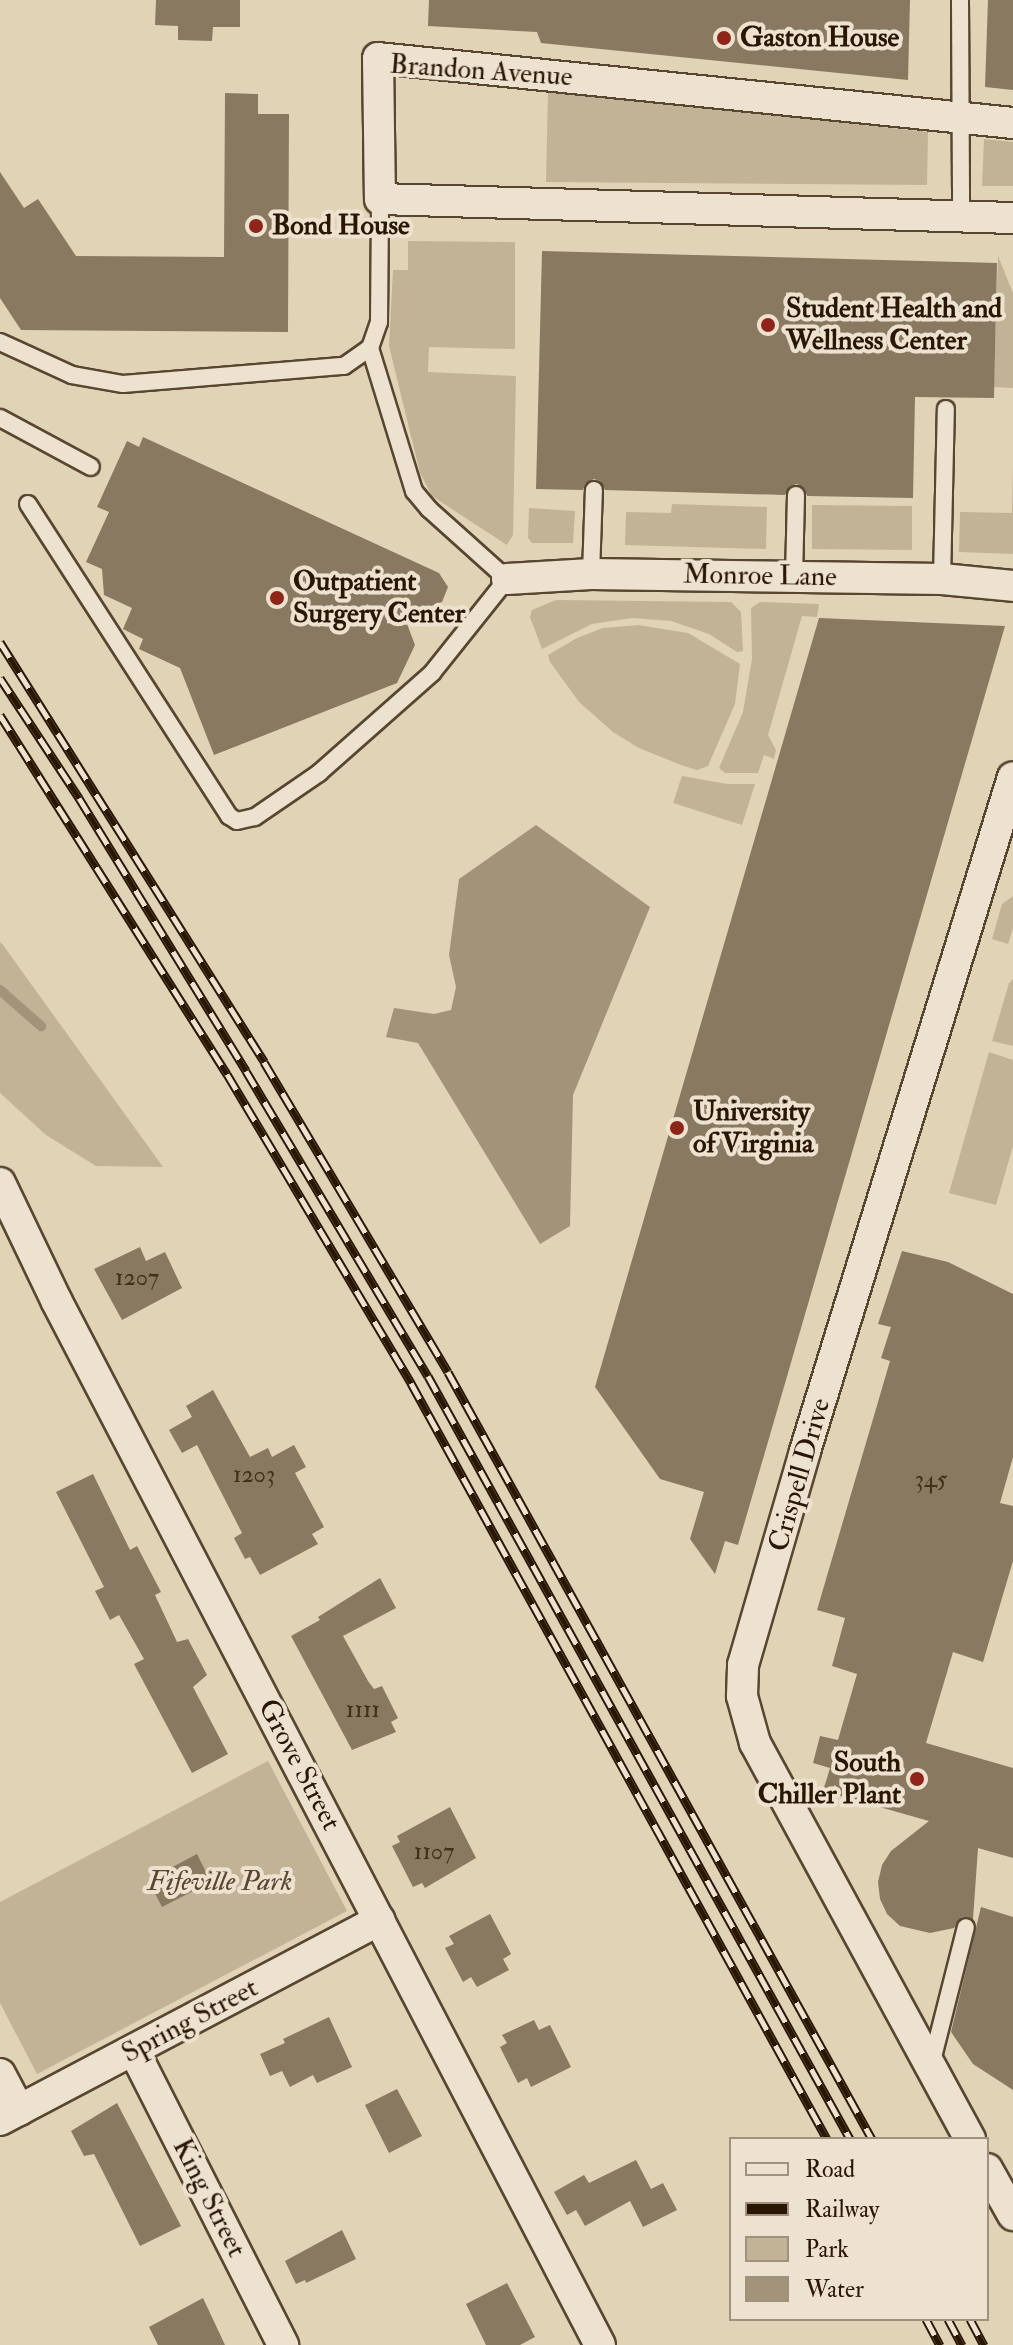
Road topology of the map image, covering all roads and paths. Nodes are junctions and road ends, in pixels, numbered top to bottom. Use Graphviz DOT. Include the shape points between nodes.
graph roads {
  1 [pos="960,0"];
  2 [pos="960,116"];
  3 [pos="1013,123"];
  4 [pos="380,199"];
  5 [pos="961,216"];
  6 [pos="1013,218"];
  7 [pos="0,342"];
  8 [pos="370,348"];
  9 [pos="946,409"];
  10 [pos="0,418"];
  11 [pos="91,467"];
  12 [pos="594,490"];
  13 [pos="796,495"];
  14 [pos="28,504"];
  15 [pos="591,574"];
  16 [pos="794,577"];
  17 [pos="507,579"];
  18 [pos="942,579"];
  19 [pos="1013,586"];
  20 [pos="1013,777"];
  21 [pos="1002,856"];
  22 [pos="0,1183"];
  23 [pos="380,1920"];
  24 [pos="966,1927"];
  25 [pos="134,2051"];
  26 [pos="930,2068"];
  27 [pos="0,2074"];
  28 [pos="10,2115"];
  29 [pos="969,2137"];
  30 [pos="989,2173"];
  31 [pos="1013,2215"];
  32 [pos="283,2345"];
  33 [pos="600,2345"];
  1 -- 2 [label="lane"];
  2 -- 3 [label="street, Brandon Avenue"];
  2 -- 4 [label="street, Brandon Avenue" via="378,58"];
  2 -- 5 [label="lane"];
  4 -- 5 [label="street"];
  4 -- 8 [label="lane" via="379,322"];
  5 -- 6 [label="street"];
  7 -- 8 [label="lane" via="72,375 123,384 326,369 344,366"];
  8 -- 17 [label="lane" via="414,491"];
  9 -- 18 [label="lane"];
  10 -- 11 [label="lane"];
  12 -- 15 [label="lane"];
  13 -- 16 [label="lane"];
  14 -- 17 [label="lane" via="237,821 255,817 319,773 388,713 432,673"];
  15 -- 16 [label="street, Monroe Lane"];
  15 -- 17 [label="street, Monroe Lane"];
  16 -- 18 [label="street, Monroe Lane"];
  18 -- 19 [label="street, Monroe Lane"];
  20 -- 21 [label="street, Crispell Drive"];
  21 -- 26 [label="street, Crispell Drive" via="810,1437 743,1665 742,1696 755,1743"];
  22 -- 23 [label="street, Grove Street"];
  23 -- 25 [label="street, Spring Street"];
  23 -- 33 [label="street, Grove Street"];
  24 -- 26 [label="lane"];
  25 -- 28 [label="street, Spring Street"];
  25 -- 32 [label="street, King Street"];
  26 -- 29 [label="street, Crispell Drive"];
  27 -- 28 [label="street"];
  30 -- 31 [label="street"];
}
